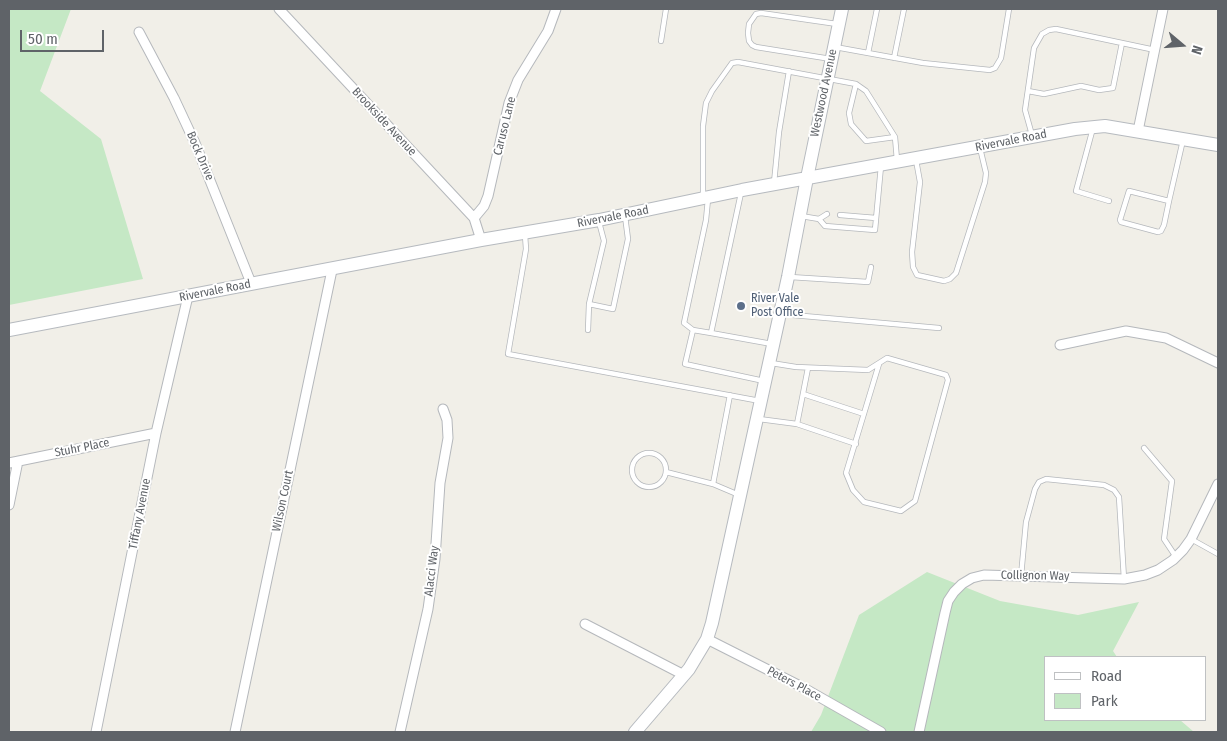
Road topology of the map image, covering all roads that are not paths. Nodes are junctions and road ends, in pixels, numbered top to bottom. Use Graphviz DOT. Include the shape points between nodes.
graph roads {
  1 [pos="279,9"];
  2 [pos="556,9"];
  3 [pos="666,9"];
  4 [pos="842,9"];
  5 [pos="877,9"];
  6 [pos="904,9"];
  7 [pos="1010,9"];
  8 [pos="1163,9"];
  9 [pos="838,24"];
  10 [pos="139,32"];
  11 [pos="661,40"];
  12 [pos="1122,43"];
  13 [pos="1155,50"];
  14 [pos="832,53"];
  15 [pos="868,53"];
  16 [pos="894,58"];
  17 [pos="789,71"];
  18 [pos="827,79"];
  19 [pos="856,84"];
  20 [pos="1028,91"];
  21 [pos="1093,127"];
  22 [pos="1138,131"];
  23 [pos="895,136"];
  24 [pos="1032,136"];
  25 [pos="1183,138"];
  26 [pos="1218,145"];
  27 [pos="980,146"];
  28 [pos="916,158"];
  29 [pos="897,162"];
  30 [pos="881,165"];
  31 [pos="807,178"];
  32 [pos="774,184"];
  33 [pos="742,190"];
  34 [pos="705,198"];
  35 [pos="1109,201"];
  36 [pos="1169,201"];
  37 [pos="625,214"];
  38 [pos="827,214"];
  39 [pos="800,215"];
  40 [pos="840,215"];
  41 [pos="474,218"];
  42 [pos="876,218"];
  43 [pos="819,219"];
  44 [pos="599,220"];
  45 [pos="525,233"];
  46 [pos="482,240"];
  47 [pos="871,266"];
  48 [pos="332,270"];
  49 [pos="788,277"];
  50 [pos="252,283"];
  51 [pos="188,296"];
  52 [pos="589,304"];
  53 [pos="780,314"];
  54 [pos="939,328"];
  55 [pos="9,330"];
  56 [pos="588,330"];
  57 [pos="693,330"];
  58 [pos="711,333"];
  59 [pos="774,344"];
  60 [pos="1060,346"];
  61 [pos="770,363"];
  62 [pos="1218,363"];
  63 [pos="879,364"];
  64 [pos="808,368"];
  65 [pos="765,381"];
  66 [pos="803,394"];
  67 [pos="730,395"];
  68 [pos="761,401"];
  69 [pos="443,408"];
  70 [pos="864,414"];
  71 [pos="757,418"];
  72 [pos="797,424"];
  73 [pos="156,433"];
  74 [pos="856,444"];
  75 [pos="1144,448"];
  76 [pos="13,462"];
  77 [pos="666,472"];
  78 [pos="714,484"];
  79 [pos="1218,484"];
  80 [pos="740,496"];
  81 [pos="9,505"];
  82 [pos="1191,539"];
  83 [pos="1218,554"];
  84 [pos="1176,557"];
  85 [pos="1021,576"];
  86 [pos="1124,578"];
  87 [pos="585,624"];
  88 [pos="706,640"];
  89 [pos="684,675"];
  90 [pos="97,732"];
  91 [pos="235,732"];
  92 [pos="400,732"];
  93 [pos="635,732"];
  94 [pos="881,732"];
  95 [pos="919,732"];
  1 -- 41 [label="street, Brookside Avenue"];
  2 -- 41 [label="street, Caruso Lane" via="548,31 518,80 509,102 488,196"];
  3 -- 11 [label="lane"];
  4 -- 9 [label="street, Westwood Avenue"];
  5 -- 15 [label="lane"];
  6 -- 16 [label="lane"];
  7 -- 16 [label="lane" via="1001,58 990,70"];
  8 -- 13 [label="street"];
  9 -- 14 [label="street, Westwood Avenue"];
  9 -- 14 [label="lane" via="762,12 756,14 749,24 749,41 756,47"];
  10 -- 50 [label="street, Bock Drive" via="195,143"];
  12 -- 13 [label="lane"];
  12 -- 20 [label="lane" via="1113,88 1099,90 1080,86 1044,94"];
  12 -- 20 [label="lane" via="1049,30 1037,40 1034,48"];
  13 -- 22 [label="street"];
  14 -- 15 [label="lane"];
  14 -- 18 [label="street, Westwood Avenue"];
  15 -- 16 [label="lane"];
  17 -- 18 [label="lane"];
  17 -- 32 [label="lane"];
  17 -- 34 [label="lane" via="732,63 712,91 706,103 703,126"];
  18 -- 19 [label="lane"];
  18 -- 31 [label="street, Westwood Avenue"];
  19 -- 23 [label="lane" via="866,91"];
  19 -- 23 [label="lane" via="849,113 851,124 866,141"];
  20 -- 24 [label="lane" via="1025,110"];
  21 -- 22 [label="street, Rivervale Road"];
  21 -- 24 [label="street, Rivervale Road"];
  21 -- 35 [label="lane" via="1076,191"];
  22 -- 25 [label="street, Rivervale Road"];
  23 -- 29 [label="lane"];
  24 -- 27 [label="street, Rivervale Road"];
  25 -- 26 [label="street, Rivervale Road"];
  25 -- 36 [label="lane"];
  27 -- 28 [label="street, Rivervale Road"];
  27 -- 28 [label="lane" via="985,182 956,273 944,281 918,274 913,267 920,182"];
  28 -- 29 [label="street, Rivervale Road"];
  29 -- 30 [label="street, Rivervale Road"];
  30 -- 31 [label="street, Rivervale Road"];
  30 -- 42 [label="lane"];
  31 -- 32 [label="street, Rivervale Road"];
  31 -- 39 [label="street, Westwood Avenue"];
  32 -- 33 [label="street, Rivervale Road"];
  33 -- 34 [label="street, Rivervale Road"];
  33 -- 58 [label="lane"];
  34 -- 37 [label="street, Rivervale Road"];
  34 -- 57 [label="lane" via="706,220 684,323"];
  36 -- 36 [label="lane" via="1129,191 1120,220 1161,231"];
  37 -- 44 [label="street, Rivervale Road"];
  37 -- 52 [label="lane" via="628,239 613,309"];
  38 -- 43 [label="lane"];
  39 -- 43 [label="lane"];
  39 -- 49 [label="street, Westwood Avenue"];
  40 -- 42 [label="lane"];
  41 -- 46 [label="street, Brookside Avenue"];
  42 -- 43 [label="lane" via="875,230 825,226"];
  44 -- 45 [label="street, Rivervale Road"];
  44 -- 52 [label="lane" via="604,241"];
  45 -- 46 [label="street, Rivervale Road"];
  45 -- 67 [label="lane" via="526,249 508,354"];
  46 -- 48 [label="street, Rivervale Road"];
  47 -- 49 [label="lane" via="868,282"];
  48 -- 50 [label="street, Rivervale Road"];
  48 -- 91 [label="street, Wilson Court"];
  49 -- 53 [label="street, Westwood Avenue"];
  50 -- 51 [label="street, Rivervale Road"];
  51 -- 55 [label="street, Rivervale Road"];
  51 -- 73 [label="street, Tiffany Avenue"];
  52 -- 56 [label="lane"];
  53 -- 54 [label="lane"];
  53 -- 59 [label="street, Westwood Avenue"];
  57 -- 58 [label="lane"];
  57 -- 65 [label="lane" via="685,364"];
  58 -- 59 [label="lane"];
  59 -- 61 [label="street, Westwood Avenue"];
  60 -- 62 [label="street" via="1126,331 1166,338"];
  61 -- 64 [label="lane"];
  61 -- 65 [label="street, Westwood Avenue"];
  63 -- 64 [label="lane" via="868,370"];
  63 -- 70 [label="lane"];
  63 -- 74 [label="lane" via="890,358 948,377 915,501 901,511 864,502 853,490 846,474"];
  64 -- 66 [label="lane"];
  65 -- 68 [label="street, Westwood Avenue"];
  66 -- 70 [label="lane"];
  66 -- 72 [label="lane"];
  67 -- 68 [label="lane"];
  67 -- 78 [label="lane"];
  68 -- 71 [label="street, Westwood Avenue"];
  69 -- 92 [label="street, Alacci Way" via="448,438 440,483 435,559 428,608"];
  70 -- 74 [label="lane"];
  71 -- 72 [label="lane"];
  71 -- 80 [label="street, Westwood Avenue"];
  72 -- 74 [label="lane"];
  73 -- 76 [label="street, Stuhr Place"];
  73 -- 90 [label="street, Tiffany Avenue"];
  75 -- 84 [label="lane" via="1172,480 1164,539"];
  76 -- 81 [label="street"];
  77 -- 77 [label="lane" via="662,458 653,452 638,456 632,467 634,478 649,487 660,483"];
  77 -- 78 [label="lane"];
  78 -- 80 [label="lane"];
  79 -- 82 [label="street, Collignon Way"];
  80 -- 88 [label="street, Westwood Avenue"];
  82 -- 83 [label="lane"];
  82 -- 84 [label="street, Collignon Way"];
  84 -- 86 [label="street, Collignon Way" via="1152,572"];
  85 -- 86 [label="street, Collignon Way"];
  85 -- 86 [label="lane" via="1026,522 1035,489 1046,479 1104,485 1114,490 1119,497"];
  85 -- 95 [label="street, Collignon Way" via="984,575 972,578 962,584 948,601"];
  87 -- 89 [label="street"];
  88 -- 89 [label="street, Westwood Avenue"];
  88 -- 94 [label="street, Peters Place" via="802,687"];
  89 -- 93 [label="street, Westwood Avenue"];
}
